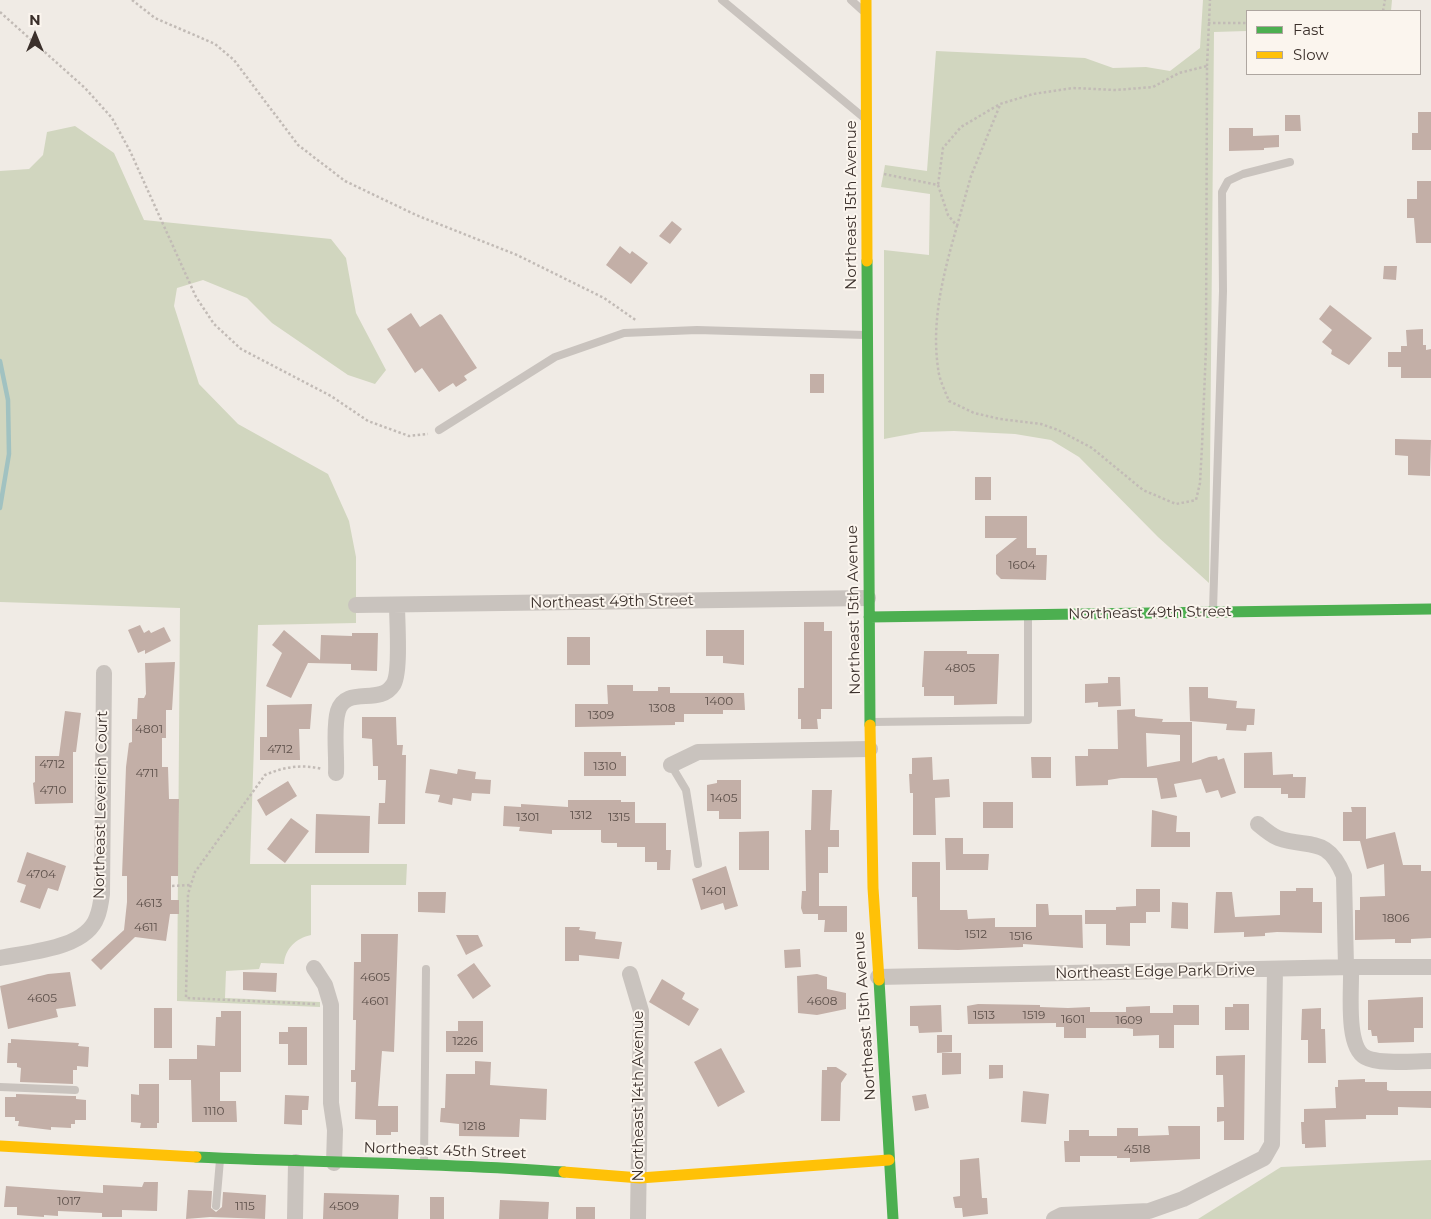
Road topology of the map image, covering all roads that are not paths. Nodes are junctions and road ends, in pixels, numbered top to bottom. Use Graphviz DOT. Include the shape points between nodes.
graph roads {
  1 [pos="722,0"];
  2 [pos="851,0"];
  3 [pos="866,0"];
  4 [pos="866,13"];
  5 [pos="866,120"];
  6 [pos="1290,162"];
  7 [pos="867,335"];
  8 [pos="438,430"];
  9 [pos="868,598"];
  10 [pos="356,605"];
  11 [pos="397,605"];
  12 [pos="1431,609"];
  13 [pos="1213,612"];
  14 [pos="1028,614"];
  15 [pos="869,617"];
  16 [pos="104,673"];
  17 [pos="870,722"];
  18 [pos="870,749"];
  19 [pos="671,765"];
  20 [pos="336,773"];
  21 [pos="1258,824"];
  22 [pos="698,864"];
  23 [pos="0,958"];
  24 [pos="1349,967"];
  25 [pos="1431,967"];
  26 [pos="314,968"];
  27 [pos="426,969"];
  28 [pos="1275,970"];
  29 [pos="630,974"];
  30 [pos="878,977"];
  31 [pos="1431,1061"];
  32 [pos="0,1087"];
  33 [pos="75,1090"];
  34 [pos="0,1146"];
  35 [pos="220,1158"];
  36 [pos="889,1160"];
  37 [pos="296,1162"];
  38 [pos="334,1163"];
  39 [pos="424,1164"];
  40 [pos="640,1178"];
  41 [pos="216,1206"];
  42 [pos="295,1219"];
  43 [pos="638,1219"];
  44 [pos="893,1219"];
  45 [pos="1054,1219"];
  1 -- 5 [label="lane"];
  2 -- 4 [label="lane"];
  3 -- 4 [label="street, Northeast 15th Avenue"];
  4 -- 5 [label="street, Northeast 15th Avenue"];
  5 -- 7 [label="street, Northeast 15th Avenue"];
  6 -- 13 [label="lane" via="1243,174 1228,181 1222,192 1223,291"];
  7 -- 8 [label="lane" via="697,330 624,333 555,357"];
  7 -- 9 [label="street, Northeast 15th Avenue"];
  9 -- 11 [label="street, Northeast 49th Street"];
  9 -- 15 [label="street, Northeast 15th Avenue"];
  10 -- 11 [label="street, Northeast 49th Street"];
  11 -- 20 [label="street" via="396,680 382,694 354,696 342,704 337,717"];
  12 -- 13 [label="street, Northeast 49th Street"];
  13 -- 14 [label="street, Northeast 49th Street"];
  14 -- 15 [label="street, Northeast 49th Street"];
  14 -- 17 [label="lane" via="1028,720"];
  15 -- 17 [label="street, Northeast 15th Avenue"];
  16 -- 23 [label="street, Northeast Leverich Court" via="102,887 97,919 79,939"];
  17 -- 18 [label="street, Northeast 15th Avenue"];
  18 -- 19 [label="street" via="698,752"];
  18 -- 30 [label="street, Northeast 15th Avenue" via="874,938"];
  19 -- 22 [label="lane" via="686,790"];
  21 -- 24 [label="street" via="1277,838 1321,846 1340,867 1344,876"];
  24 -- 25 [label="street, Northeast Edge Park Drive"];
  24 -- 28 [label="street, Northeast Edge Park Drive"];
  24 -- 31 [label="street" via="1352,1035 1356,1048 1364,1056 1376,1060"];
  26 -- 38 [label="street" via="325,985 331,1005"];
  27 -- 39 [label="lane"];
  28 -- 30 [label="street, Northeast Edge Park Drive"];
  28 -- 45 [label="street" via="1272,1144 1264,1158 1183,1199 1149,1211 1062,1214"];
  29 -- 40 [label="street, Northeast 14th Avenue" via="641,1011"];
  30 -- 36 [label="street, Northeast 15th Avenue"];
  32 -- 33 [label="lane"];
  34 -- 35 [label="street, Northeast 45th Street"];
  35 -- 37 [label="street, Northeast 45th Street"];
  35 -- 41 [label="lane"];
  36 -- 40 [label="street, Northeast 45th Street"];
  36 -- 44 [label="street, Northeast 15th Avenue"];
  37 -- 38 [label="street, Northeast 45th Street"];
  37 -- 42 [label="street"];
  38 -- 39 [label="street, Northeast 45th Street"];
  39 -- 40 [label="street, Northeast 45th Street" via="496,1166"];
  40 -- 43 [label="street, Northeast 14th Avenue"];
}
